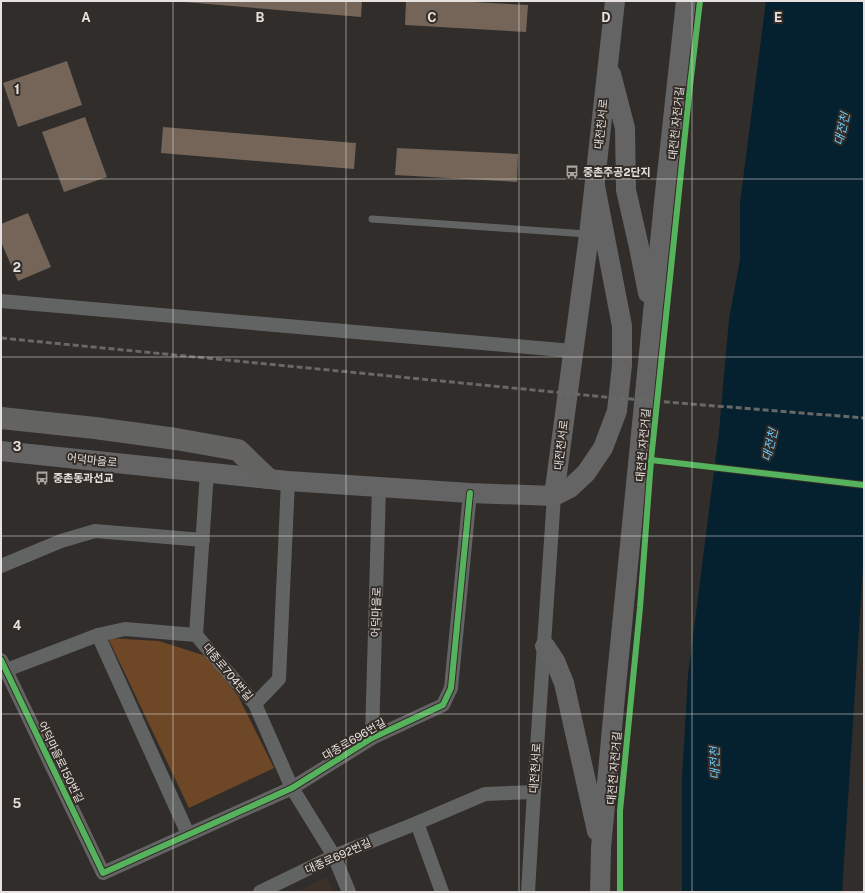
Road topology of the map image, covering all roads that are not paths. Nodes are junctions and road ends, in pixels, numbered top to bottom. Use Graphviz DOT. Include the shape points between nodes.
graph roads {
  1 [pos="615,1"];
  2 [pos="686,1"];
  3 [pos="608,62"];
  4 [pos="595,186"];
  5 [pos="372,219"];
  6 [pos="590,234"];
  7 [pos="1,301"];
  8 [pos="652,317"];
  9 [pos="573,351"];
  10 [pos="1,418"];
  11 [pos="1,451"];
  12 [pos="208,472"];
  13 [pos="267,478"];
  14 [pos="288,481"];
  15 [pos="379,487"];
  16 [pos="470,493"];
  17 [pos="554,496"];
  18 [pos="203,540"];
  19 [pos="1,566"];
  20 [pos="98,635"];
  21 [pos="196,635"];
  22 [pos="545,646"];
  23 [pos="3,667"];
  24 [pos="255,704"];
  25 [pos="372,738"];
  26 [pos="292,788"];
  27 [pos="534,792"];
  28 [pos="417,823"];
  29 [pos="188,834"];
  30 [pos="601,848"];
  31 [pos="334,856"];
  32 [pos="103,873"];
  33 [pos="260,892"];
  34 [pos="349,892"];
  35 [pos="442,892"];
  36 [pos="528,892"];
  37 [pos="600,892"];
  1 -- 3 [label="main road, 대전천서로"];
  2 -- 8 [label="main road"];
  3 -- 4 [label="main road, 대전천서로"];
  3 -- 8 [label="main road" via="625,128 626,190 640,247"];
  4 -- 6 [label="main road, 대전천서로"];
  4 -- 17 [label="main road" via="622,326 622,365 617,411 603,448 586,473 570,488"];
  5 -- 6 [label="lane"];
  6 -- 9 [label="main road, 대전천서로"];
  7 -- 9 [label="street"];
  8 -- 30 [label="main road"];
  9 -- 17 [label="main road, 대전천서로"];
  10 -- 13 [label="main road" via="95,428 238,450"];
  11 -- 12 [label="main road, 어덕마을로"];
  12 -- 13 [label="main road, 어덕마을로"];
  12 -- 18 [label="street"];
  13 -- 14 [label="main road, 어덕마을로"];
  14 -- 15 [label="main road, 어덕마을로"];
  14 -- 24 [label="street" via="279,679"];
  15 -- 16 [label="main road, 어덕마을로"];
  15 -- 25 [label="street, 어덕마을로"];
  16 -- 17 [label="main road, 어덕마을로"];
  16 -- 25 [label="street, 대종로696번길" via="451,688 443,705"];
  17 -- 22 [label="street, 대전천서로"];
  18 -- 19 [label="street" via="95,531 61,541"];
  18 -- 21 [label="street"];
  20 -- 21 [label="street, 대종로704번길" via="125,629"];
  20 -- 23 [label="street, 대종로704번길"];
  20 -- 29 [label="street"];
  21 -- 24 [label="street, 대종로704번길"];
  22 -- 27 [label="street, 대전천서로"];
  22 -- 30 [label="main road" via="555,661 564,683"];
  23 -- 32 [label="street, 어덕마을로150번길"];
  24 -- 26 [label="street, 대종로704번길"];
  25 -- 26 [label="street, 대종로696번길"];
  26 -- 29 [label="street, 대종로696번길"];
  26 -- 31 [label="street, 대종로704번길"];
  27 -- 28 [label="street, 대종로692번길" via="485,794"];
  27 -- 36 [label="street, 대전천서로"];
  28 -- 31 [label="street, 대종로692번길"];
  28 -- 35 [label="street"];
  29 -- 32 [label="street, 대종로696번길"];
  30 -- 37 [label="main road"];
  31 -- 33 [label="street, 대종로692번길"];
  31 -- 34 [label="street, 대종로704번길"];
}
